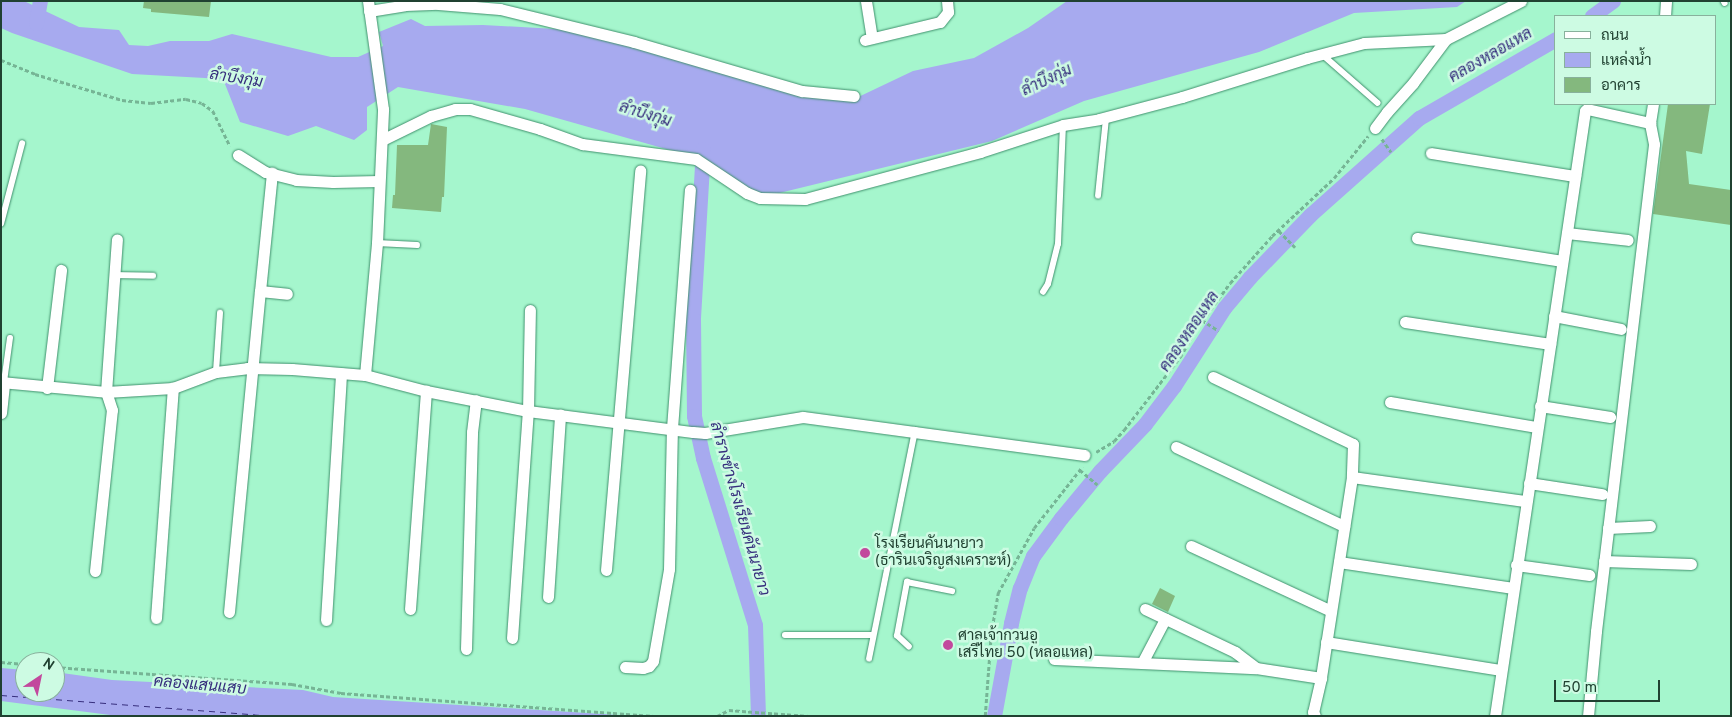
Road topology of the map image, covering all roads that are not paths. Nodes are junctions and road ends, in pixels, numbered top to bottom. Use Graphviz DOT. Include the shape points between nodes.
graph roads {
  1 [pos="866,1"];
  2 [pos="947,1"];
  3 [pos="1521,1"];
  4 [pos="1666,1"];
  5 [pos="370,10"];
  6 [pos="1665,15"];
  7 [pos="1446,39"];
  8 [pos="1322,54"];
  9 [pos="854,96"];
  10 [pos="1378,102"];
  11 [pos="1653,105"];
  12 [pos="1106,118"];
  13 [pos="1650,123"];
  14 [pos="1063,125"];
  15 [pos="1378,132"];
  16 [pos="382,140"];
  17 [pos="22,144"];
  18 [pos="1431,153"];
  19 [pos="238,154"];
  20 [pos="640,170"];
  21 [pos="272,173"];
  22 [pos="1575,176"];
  23 [pos="379,181"];
  24 [pos="690,190"];
  25 [pos="1098,196"];
  26 [pos="1,224"];
  27 [pos="1567,233"];
  28 [pos="1417,238"];
  29 [pos="117,239"];
  30 [pos="1628,240"];
  31 [pos="377,243"];
  32 [pos="417,245"];
  33 [pos="1562,261"];
  34 [pos="61,270"];
  35 [pos="114,275"];
  36 [pos="154,276"];
  37 [pos="260,291"];
  38 [pos="1043,292"];
  39 [pos="287,294"];
  40 [pos="530,310"];
  41 [pos="220,313"];
  42 [pos="1554,316"];
  43 [pos="1405,322"];
  44 [pos="1621,329"];
  45 [pos="10,338"];
  46 [pos="1550,344"];
  47 [pos="254,368"];
  48 [pos="216,372"];
  49 [pos="342,373"];
  50 [pos="365,375"];
  51 [pos="1213,377"];
  52 [pos="3,382"];
  53 [pos="47,388"];
  54 [pos="173,388"];
  55 [pos="426,391"];
  56 [pos="106,392"];
  57 [pos="476,400"];
  58 [pos="1390,402"];
  59 [pos="1540,406"];
  60 [pos="528,411"];
  61 [pos="1,413"];
  62 [pos="560,414"];
  63 [pos="1610,417"];
  64 [pos="619,421"];
  65 [pos="1537,427"];
  66 [pos="672,428"];
  67 [pos="915,431"];
  68 [pos="1176,447"];
  69 [pos="1087,457"];
  70 [pos="1352,477"];
  71 [pos="1528,483"];
  72 [pos="1602,494"];
  73 [pos="1526,502"];
  74 [pos="1344,526"];
  75 [pos="1650,526"];
  76 [pos="1608,528"];
  77 [pos="1192,546"];
  78 [pos="1604,561"];
  79 [pos="1339,562"];
  80 [pos="1691,564"];
  81 [pos="1516,565"];
  82 [pos="606,570"];
  83 [pos="95,571"];
  84 [pos="885,574"];
  85 [pos="1589,574"];
  86 [pos="894,577"];
  87 [pos="1513,588"];
  88 [pos="952,591"];
  89 [pos="548,597"];
  90 [pos="410,609"];
  91 [pos="1144,609"];
  92 [pos="1331,611"];
  93 [pos="229,612"];
  94 [pos="156,618"];
  95 [pos="1166,619"];
  96 [pos="326,620"];
  97 [pos="873,634"];
  98 [pos="786,635"];
  99 [pos="512,638"];
  100 [pos="1326,642"];
  101 [pos="909,647"];
  102 [pos="466,649"];
  103 [pos="869,659"];
  104 [pos="1054,659"];
  105 [pos="1142,663"];
  106 [pos="625,667"];
  107 [pos="1256,668"];
  108 [pos="1500,670"];
  109 [pos="1321,678"];
  110 [pos="1316,716"];
  111 [pos="1495,716"];
  112 [pos="1588,716"];
  1 -- 2 [label="street" via="869,39 940,22 948,12"];
  3 -- 7 [label="street"];
  4 -- 6 [label="street"];
  5 -- 9 [label="street" via="438,4 500,9 634,42 802,91"];
  5 -- 16 [label="street" via="383,108"];
  7 -- 8 [label="street" via="1364,43"];
  7 -- 15 [label="street" via="1387,112"];
  8 -- 10 [label="lane"];
  8 -- 12 [label="street"];
  11 -- 13 [label="street"];
  12 -- 14 [label="street"];
  12 -- 25 [label="lane"];
  13 -- 22 [label="street" via="1587,109"];
  13 -- 76 [label="street" via="1654,144"];
  14 -- 16 [label="street" via="980,152 805,199 772,200 756,197 693,158 582,144 470,109 455,109 431,116"];
  14 -- 38 [label="lane" via="1058,244"];
  16 -- 23 [label="street"];
  17 -- 26 [label="lane"];
  18 -- 22 [label="street"];
  19 -- 21 [label="street" via="246,162"];
  20 -- 64 [label="street"];
  21 -- 23 [label="street" via="296,180"];
  21 -- 37 [label="street"];
  22 -- 27 [label="street"];
  23 -- 31 [label="street"];
  24 -- 66 [label="street"];
  27 -- 30 [label="street"];
  27 -- 33 [label="street"];
  28 -- 33 [label="street"];
  29 -- 35 [label="street"];
  31 -- 32 [label="lane"];
  31 -- 50 [label="street"];
  33 -- 42 [label="street"];
  34 -- 53 [label="street"];
  35 -- 36 [label="lane"];
  35 -- 56 [label="street"];
  37 -- 39 [label="street"];
  37 -- 47 [label="street"];
  40 -- 60 [label="street"];
  41 -- 48 [label="lane"];
  42 -- 44 [label="street"];
  42 -- 46 [label="street"];
  43 -- 46 [label="street"];
  45 -- 52 [label="lane"];
  46 -- 59 [label="street"];
  47 -- 48 [label="street"];
  47 -- 49 [label="street"];
  47 -- 93 [label="street"];
  48 -- 54 [label="street"];
  49 -- 50 [label="street"];
  49 -- 96 [label="street"];
  50 -- 55 [label="street"];
  51 -- 70 [label="street" via="1352,442"];
  52 -- 53 [label="street"];
  52 -- 61 [label="street"];
  53 -- 56 [label="street"];
  54 -- 56 [label="street"];
  54 -- 94 [label="street"];
  55 -- 57 [label="street"];
  55 -- 90 [label="street"];
  56 -- 83 [label="street" via="112,410"];
  57 -- 60 [label="street"];
  57 -- 102 [label="street" via="472,432"];
  58 -- 65 [label="street"];
  59 -- 63 [label="street"];
  59 -- 65 [label="street"];
  60 -- 62 [label="street"];
  60 -- 99 [label="street"];
  62 -- 64 [label="street"];
  62 -- 89 [label="street"];
  64 -- 66 [label="street"];
  64 -- 82 [label="street"];
  65 -- 71 [label="street"];
  66 -- 67 [label="street" via="705,433 803,417"];
  66 -- 106 [label="street" via="669,569 653,660 650,666 643,668"];
  67 -- 69 [label="street"];
  67 -- 84 [label="lane"];
  68 -- 74 [label="street"];
  70 -- 73 [label="street"];
  70 -- 74 [label="street"];
  71 -- 72 [label="street"];
  71 -- 73 [label="street"];
  73 -- 81 [label="street"];
  74 -- 79 [label="street"];
  75 -- 76 [label="street"];
  76 -- 78 [label="street"];
  77 -- 92 [label="street"];
  78 -- 80 [label="street"];
  78 -- 112 [label="street"];
  79 -- 87 [label="street"];
  79 -- 92 [label="street"];
  81 -- 85 [label="street"];
  81 -- 87 [label="street"];
  84 -- 86 [label="lane"];
  84 -- 97 [label="lane"];
  87 -- 108 [label="street"];
  88 -- 101 [label="lane" via="905,581 897,636"];
  91 -- 95 [label="street"];
  92 -- 100 [label="street"];
  95 -- 105 [label="street"];
  95 -- 107 [label="street" via="1235,652"];
  97 -- 98 [label="lane"];
  97 -- 103 [label="lane"];
  100 -- 108 [label="street"];
  100 -- 109 [label="street"];
  104 -- 105 [label="street"];
  105 -- 107 [label="street"];
  107 -- 109 [label="street"];
  108 -- 111 [label="street"];
  109 -- 110 [label="street" via="1313,712"];
}
